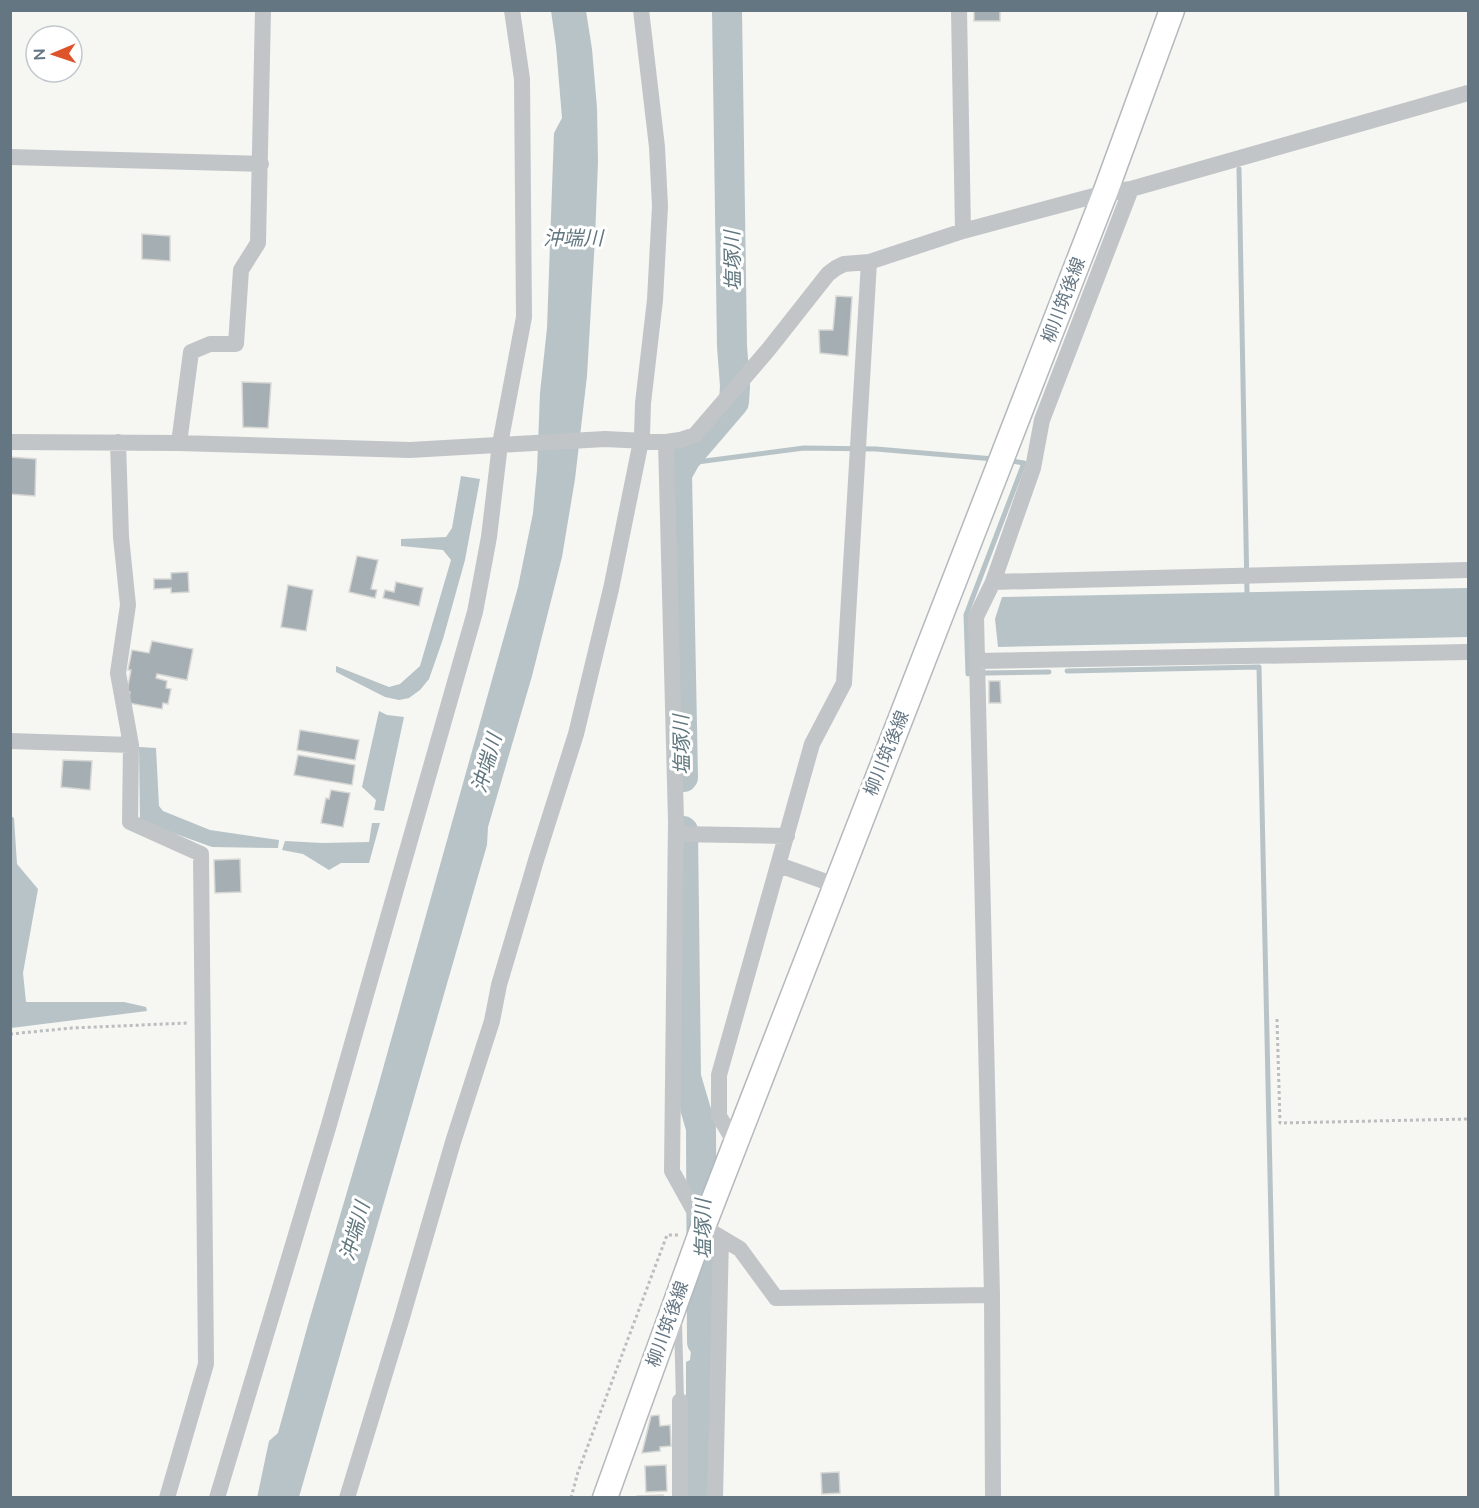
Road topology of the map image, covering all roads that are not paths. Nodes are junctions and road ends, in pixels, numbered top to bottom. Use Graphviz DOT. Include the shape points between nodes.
graph roads {
  1 [pos="263,10"];
  2 [pos="512,10"];
  3 [pos="641,10"];
  4 [pos="959,10"];
  5 [pos="1172,10"];
  6 [pos="1468,93"];
  7 [pos="10,157"];
  8 [pos="261,164"];
  9 [pos="1131,189"];
  10 [pos="1105,193"];
  11 [pos="963,231"];
  12 [pos="869,262"];
  13 [pos="641,441"];
  14 [pos="10,442"];
  15 [pos="117,442"];
  16 [pos="666,442"];
  17 [pos="179,443"];
  18 [pos="500,444"];
  19 [pos="1468,570"];
  20 [pos="993,582"];
  21 [pos="1468,652"];
  22 [pos="977,661"];
  23 [pos="10,741"];
  24 [pos="131,745"];
  25 [pos="676,834"];
  26 [pos="787,836"];
  27 [pos="779,865"];
  28 [pos="835,885"];
  29 [pos="735,1143"];
  30 [pos="708,1234"];
  31 [pos="677,1295"];
  32 [pos="992,1295"];
  33 [pos="680,1401"];
  34 [pos="167,1497"];
  35 [pos="217,1497"];
  36 [pos="347,1497"];
  37 [pos="605,1497"];
  38 [pos="680,1497"];
  39 [pos="715,1497"];
  40 [pos="993,1497"];
  1 -- 8 [label="street"];
  2 -- 18 [label="street" via="522,79 524,317"];
  3 -- 13 [label="street" via="660,206"];
  4 -- 11 [label="street"];
  5 -- 10 [label="main road, 柳川筑後線"];
  6 -- 9 [label="street"];
  7 -- 8 [label="street"];
  8 -- 17 [label="street" via="258,243 241,270 236,344 210,344 191,352"];
  9 -- 10 [label="street"];
  9 -- 20 [label="street" via="1042,420 1033,468"];
  10 -- 11 [label="street"];
  10 -- 28 [label="main road, 柳川筑後線"];
  11 -- 12 [label="street"];
  12 -- 16 [label="street" via="844,264 828,274 695,435"];
  12 -- 26 [label="street" via="844,683 812,744"];
  13 -- 16 [label="street"];
  13 -- 18 [label="street"];
  13 -- 36 [label="street" via="576,734"];
  14 -- 15 [label="street"];
  15 -- 17 [label="street"];
  15 -- 24 [label="street" via="128,605 118,673"];
  16 -- 25 [label="street"];
  17 -- 18 [label="street" via="410,450"];
  18 -- 35 [label="street" via="475,612 328,1128"];
  19 -- 20 [label="street"];
  20 -- 22 [label="street" via="976,617"];
  21 -- 22 [label="street"];
  22 -- 32 [label="street"];
  23 -- 24 [label="street"];
  24 -- 34 [label="street" via="130,822 201,854 206,1364"];
  25 -- 26 [label="street"];
  25 -- 30 [label="street" via="672,1170"];
  26 -- 27 [label="street"];
  27 -- 28 [label="street"];
  27 -- 29 [label="street" via="719,1075 718,1116"];
  28 -- 29 [label="main road, 柳川筑後線"];
  29 -- 30 [label="main road, 柳川筑後線"];
  30 -- 31 [label="main road, 柳川筑後線"];
  30 -- 32 [label="street" via="740,1249 776,1298"];
  30 -- 39 [label="street"];
  31 -- 33 [label="lane"];
  31 -- 37 [label="main road, 柳川筑後線"];
  32 -- 40 [label="street"];
  33 -- 38 [label="street"];
}
